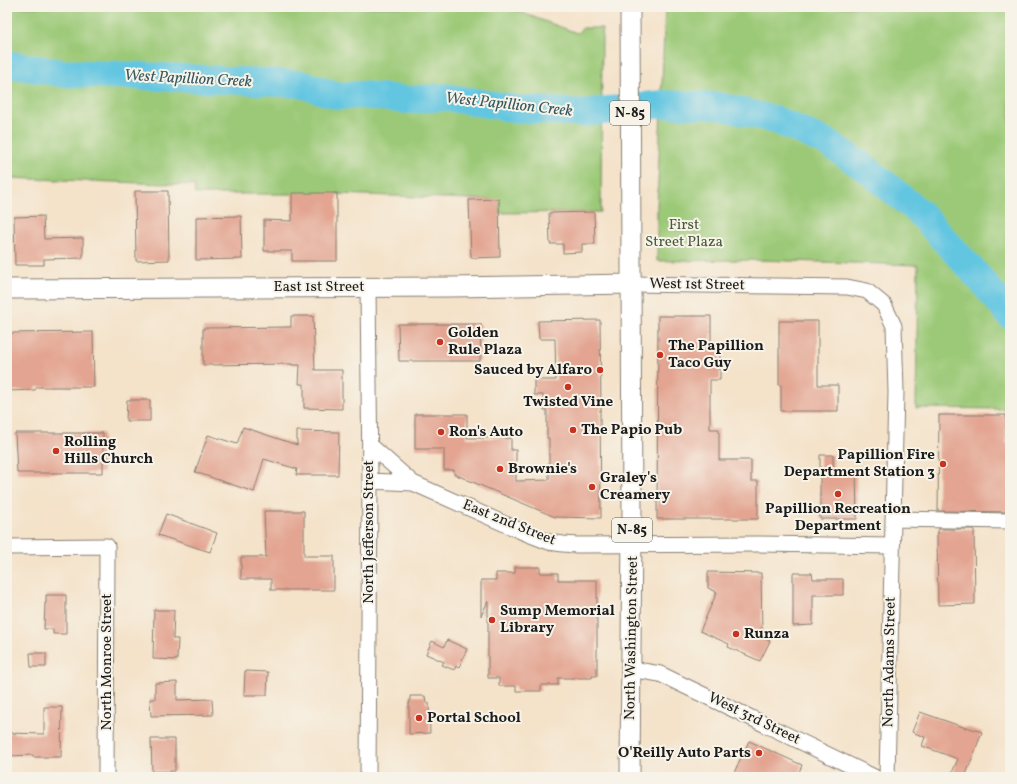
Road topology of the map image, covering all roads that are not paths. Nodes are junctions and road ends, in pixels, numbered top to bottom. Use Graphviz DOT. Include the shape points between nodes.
graph roads {
  1 [pos="630,7"];
  2 [pos="631,284"];
  3 [pos="368,287"];
  4 [pos="7,289"];
  5 [pos="370,445"];
  6 [pos="370,481"];
  7 [pos="413,483"];
  8 [pos="893,520"];
  9 [pos="1010,521"];
  10 [pos="632,545"];
  11 [pos="7,546"];
  12 [pos="892,546"];
  13 [pos="631,669"];
  14 [pos="106,777"];
  15 [pos="368,777"];
  16 [pos="630,777"];
  17 [pos="874,777"];
  18 [pos="888,777"];
  1 -- 2 [label="main road, N-85"];
  2 -- 3 [label="main road, East 1st Street"];
  2 -- 8 [label="street, West 1st Street" via="847,287 867,292 884,305 894,326 896,392"];
  2 -- 10 [label="main road, North Washington Street / N-85"];
  3 -- 4 [label="main road, East 1st Street"];
  3 -- 5 [label="street, North Jefferson Street"];
  5 -- 6 [label="street, North Jefferson Street"];
  5 -- 7 [label="street"];
  6 -- 7 [label="street"];
  6 -- 15 [label="street, North Jefferson Street"];
  7 -- 10 [label="street, East 2nd Street" via="549,542"];
  8 -- 9 [label="street"];
  8 -- 12 [label="street, North Adams Street"];
  10 -- 12 [label="street, East 2nd Street"];
  10 -- 13 [label="main road, North Washington Street / N-85"];
  11 -- 14 [label="street, North Monroe Street" via="107,546"];
  12 -- 18 [label="street, North Adams Street"];
  13 -- 16 [label="main road, North Washington Street / N-85"];
  13 -- 17 [label="street, West 3rd Street" via="660,674"];
}
